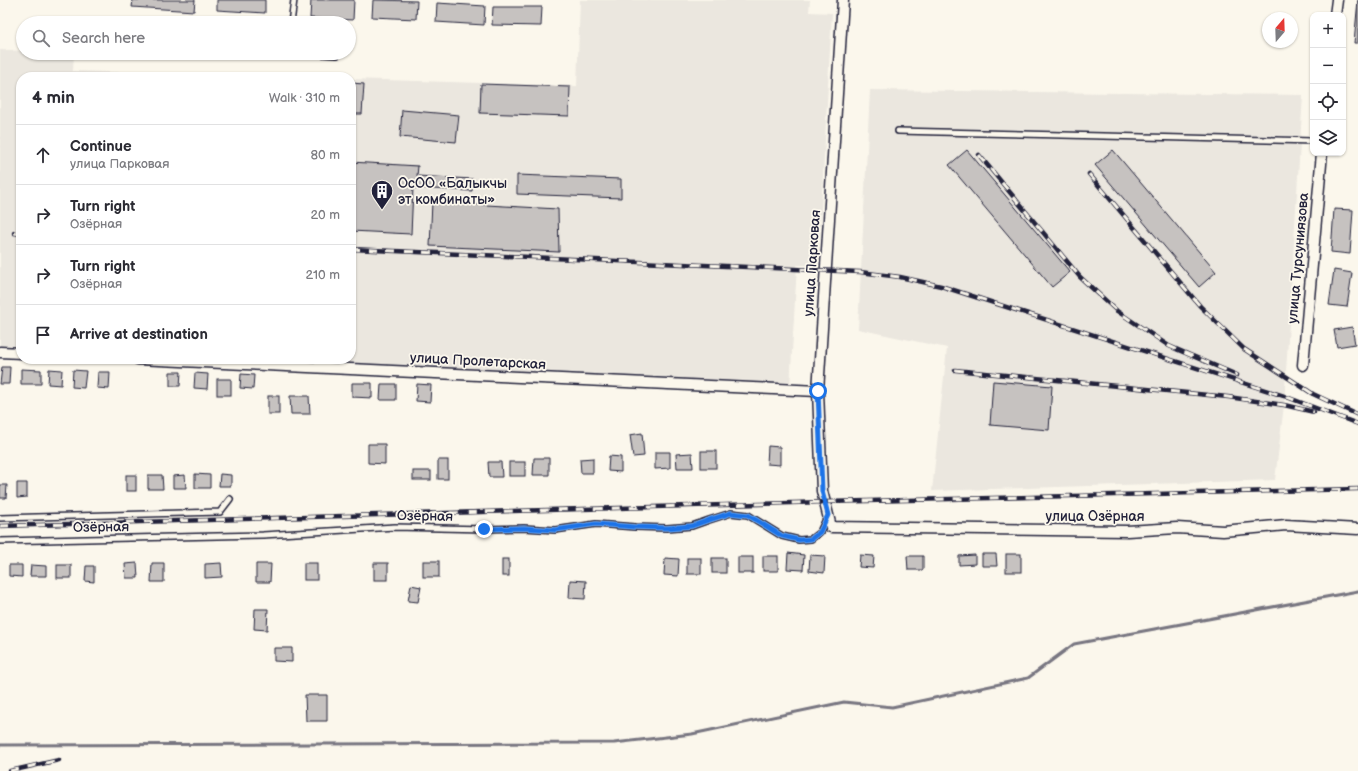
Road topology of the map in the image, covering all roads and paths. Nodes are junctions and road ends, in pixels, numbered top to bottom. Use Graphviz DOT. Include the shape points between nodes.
graph roads {
  1 [pos="294,0"];
  2 [pos="843,0"];
  3 [pos="1337,0"];
  4 [pos="1335,12"];
  5 [pos="292,16"];
  6 [pos="898,131"];
  7 [pos="1310,141"];
  8 [pos="1322,156"];
  9 [pos="0,352"];
  10 [pos="16,354"];
  11 [pos="244,364"];
  12 [pos="1303,365"];
  13 [pos="818,391"];
  14 [pos="230,499"];
  15 [pos="828,515"];
  16 [pos="0,518"];
  17 [pos="831,527"];
  18 [pos="1358,530"];
  19 [pos="0,541"];
  1 -- 5 [label="lane"];
  2 -- 13 [label="street, улица Парковая"];
  3 -- 4 [label="street"];
  6 -- 7 [label="lane"];
  8 -- 12 [label="street, улица Турсуниязова"];
  9 -- 10 [label="street"];
  11 -- 13 [label="street, улица Пролетарская"];
  13 -- 15 [label="street, улица Парковая" via="822,491"];
  14 -- 16 [label="lane" via="220,512"];
  15 -- 17 [label="street, улица Парковая"];
  15 -- 19 [label="lane, Озёрная" via="820,532 811,539 799,540 782,536 748,515 731,513 692,526 667,528 596,524 555,530 395,527 263,535"];
  17 -- 18 [label="street, улица Озёрная" via="1127,531 1176,528 1223,531 1286,525"];
}
